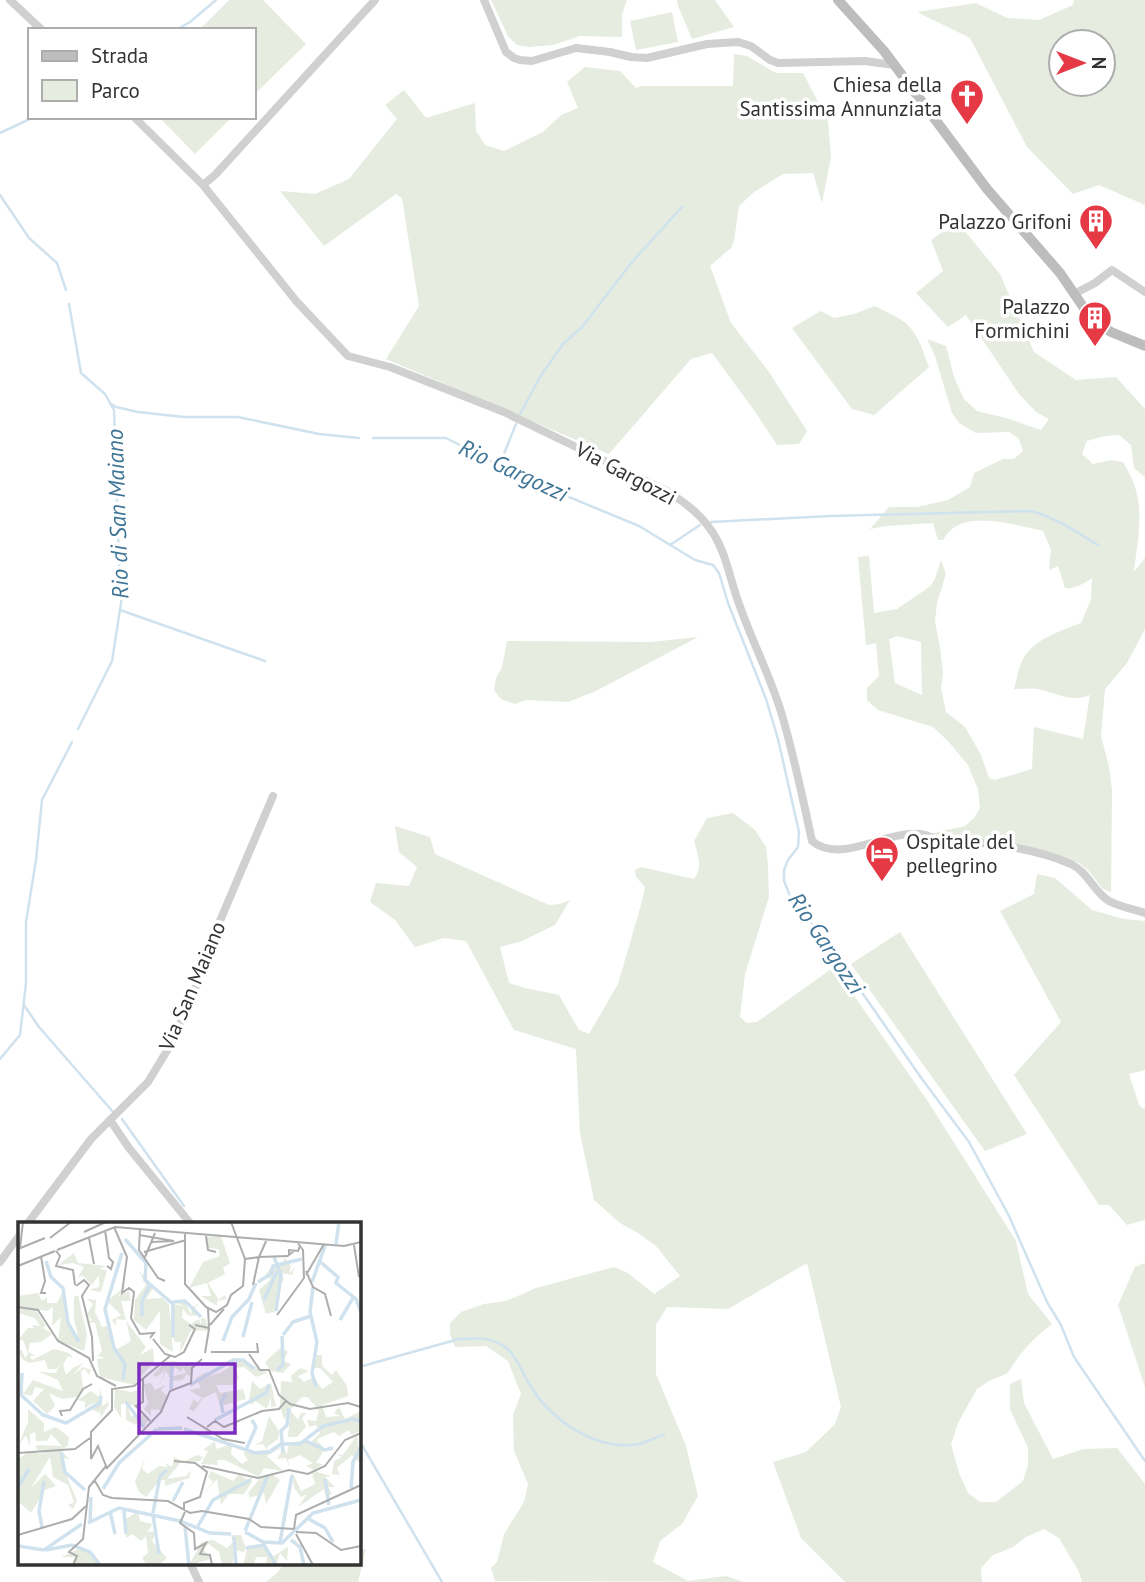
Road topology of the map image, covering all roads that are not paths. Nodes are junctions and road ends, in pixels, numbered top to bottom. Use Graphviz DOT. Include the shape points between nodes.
graph roads {
  1 [pos="10,0"];
  2 [pos="375,0"];
  3 [pos="484,0"];
  4 [pos="838,0"];
  5 [pos="40,28"];
  6 [pos="894,65"];
  7 [pos="136,119"];
  8 [pos="203,185"];
  9 [pos="1145,292"];
  10 [pos="1074,294"];
  11 [pos="1145,346"];
  12 [pos="272,796"];
  13 [pos="1145,913"];
  14 [pos="110,1120"];
  15 [pos="30,1222"];
  16 [pos="189,1222"];
  17 [pos="18,1237"];
  18 [pos="0,1262"];
  19 [pos="190,1564"];
  20 [pos="199,1582"];
  1 -- 5 [label="street"];
  2 -- 8 [label="street"];
  3 -- 6 [label="street" via="506,52 520,60 576,48 647,58 738,42 778,63 866,61"];
  4 -- 6 [label="main road"];
  6 -- 10 [label="main road" via="987,189"];
  7 -- 8 [label="street, Via Gargozzi"];
  8 -- 13 [label="street, Via Gargozzi" via="297,302 348,356 390,367 523,421 656,485 700,516 723,553 767,671 812,841 819,847 840,849 904,833 948,843 1007,847 1080,869 1109,901"];
  9 -- 10 [label="street" via="1112,270"];
  10 -- 11 [label="main road" via="1097,323"];
  12 -- 14 [label="street, Via San Maiano" via="171,1044 148,1082"];
  14 -- 15 [label="street, Via San Maiano"];
  14 -- 16 [label="street"];
  17 -- 18 [label="street"];
  19 -- 20 [label="street"];
}
